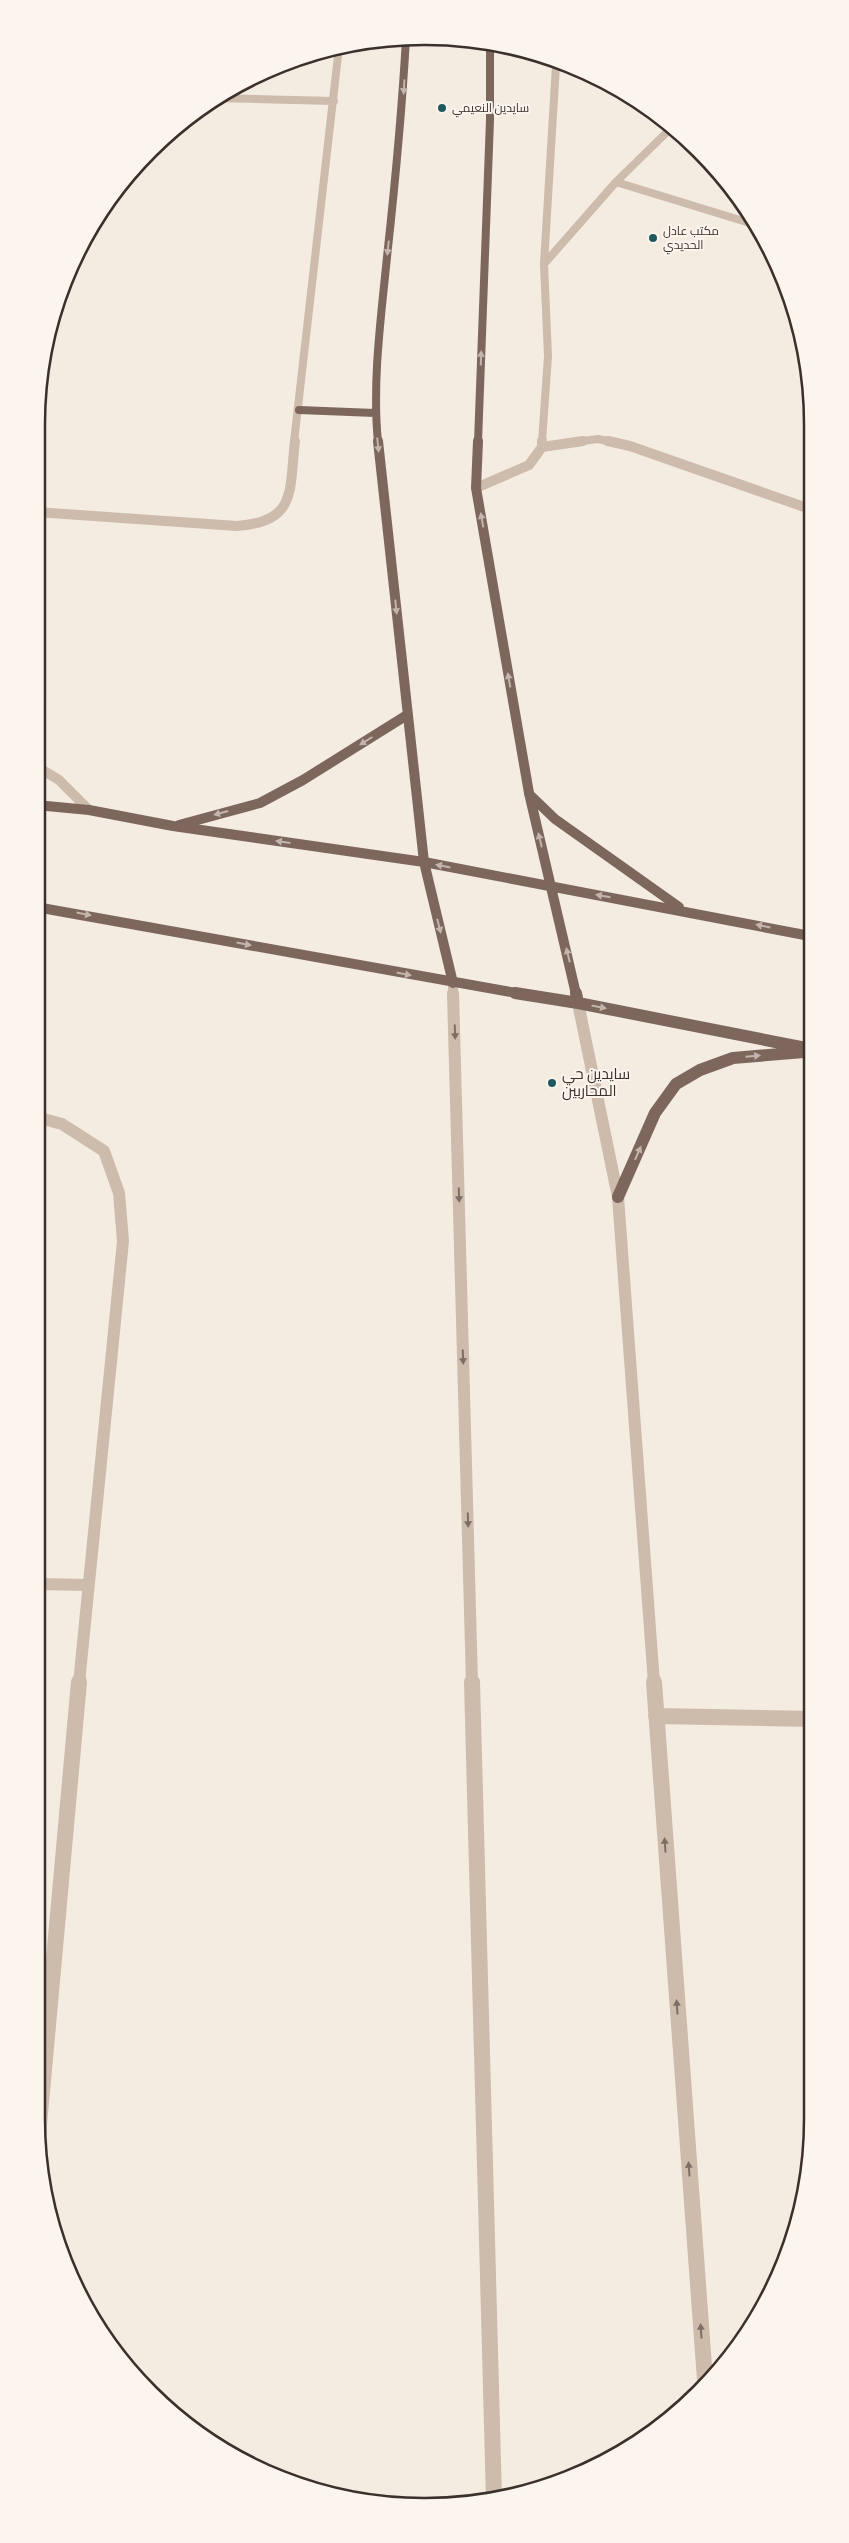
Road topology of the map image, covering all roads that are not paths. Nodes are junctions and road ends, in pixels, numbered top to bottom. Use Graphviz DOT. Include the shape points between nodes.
graph roads {
  1 [pos="406,46"];
  2 [pos="490,51"];
  3 [pos="337,55"];
  4 [pos="556,69"];
  5 [pos="231,98"];
  6 [pos="334,101"];
  7 [pos="667,132"];
  8 [pos="616,182"];
  9 [pos="745,221"];
  10 [pos="544,264"];
  11 [pos="299,410"];
  12 [pos="375,413"];
  13 [pos="542,447"];
  14 [pos="476,488"];
  15 [pos="804,507"];
  16 [pos="45,513"];
  17 [pos="407,715"];
  18 [pos="45,771"];
  19 [pos="529,793"];
  20 [pos="45,806"];
  21 [pos="89,810"];
  22 [pos="173,826"];
  23 [pos="424,862"];
  24 [pos="552,887"];
  25 [pos="45,909"];
  26 [pos="683,910"];
  27 [pos="804,935"];
  28 [pos="453,984"];
  29 [pos="578,1002"];
  30 [pos="804,1049"];
  31 [pos="804,1051"];
  32 [pos="45,1119"];
  33 [pos="618,1197"];
  34 [pos="45,1584"];
  35 [pos="88,1585"];
  36 [pos="656,1716"];
  37 [pos="804,1719"];
  38 [pos="45,2059"];
  39 [pos="704,2376"];
  40 [pos="494,2492"];
  1 -- 12 [label="main road, one-way"];
  14 -- 2 [label="main road, one-way"];
  3 -- 6 [label="street"];
  4 -- 10 [label="street"];
  5 -- 6 [label="street"];
  6 -- 11 [label="street"];
  7 -- 8 [label="street"];
  8 -- 9 [label="street"];
  8 -- 10 [label="street"];
  10 -- 13 [label="street" via="548,356"];
  11 -- 12 [label="main road"];
  11 -- 16 [label="street" via="288,500 284,509 265,522 237,526"];
  12 -- 17 [label="main road, one-way"];
  13 -- 14 [label="street" via="529,465"];
  13 -- 15 [label="street" via="598,439 630,446"];
  19 -- 14 [label="main road, one-way"];
  17 -- 22 [label="main road, one-way" via="260,803"];
  17 -- 23 [label="main road"];
  18 -- 21 [label="street" via="59,780"];
  24 -- 19 [label="main road, one-way"];
  19 -- 26 [label="main road" via="556,819"];
  20 -- 21 [label="main road"];
  21 -- 22 [label="main road"];
  23 -- 22 [label="main road, one-way"];
  24 -- 23 [label="main road, one-way"];
  23 -- 28 [label="main road, one-way"];
  26 -- 24 [label="main road, one-way"];
  29 -- 24 [label="main road, one-way"];
  25 -- 28 [label="main road, one-way"];
  27 -- 26 [label="main road, one-way"];
  28 -- 29 [label="main road"];
  28 -- 40 [label="street, one-way"];
  29 -- 30 [label="main road, one-way"];
  29 -- 33 [label="street"];
  33 -- 31 [label="main road, one-way" via="655,1113 676,1084 700,1070 733,1058"];
  32 -- 35 [label="street" via="62,1124 104,1151 118,1193 123,1241"];
  33 -- 36 [label="street"];
  34 -- 35 [label="street"];
  35 -- 38 [label="street"];
  36 -- 37 [label="street"];
  39 -- 36 [label="street, one-way"];
}
